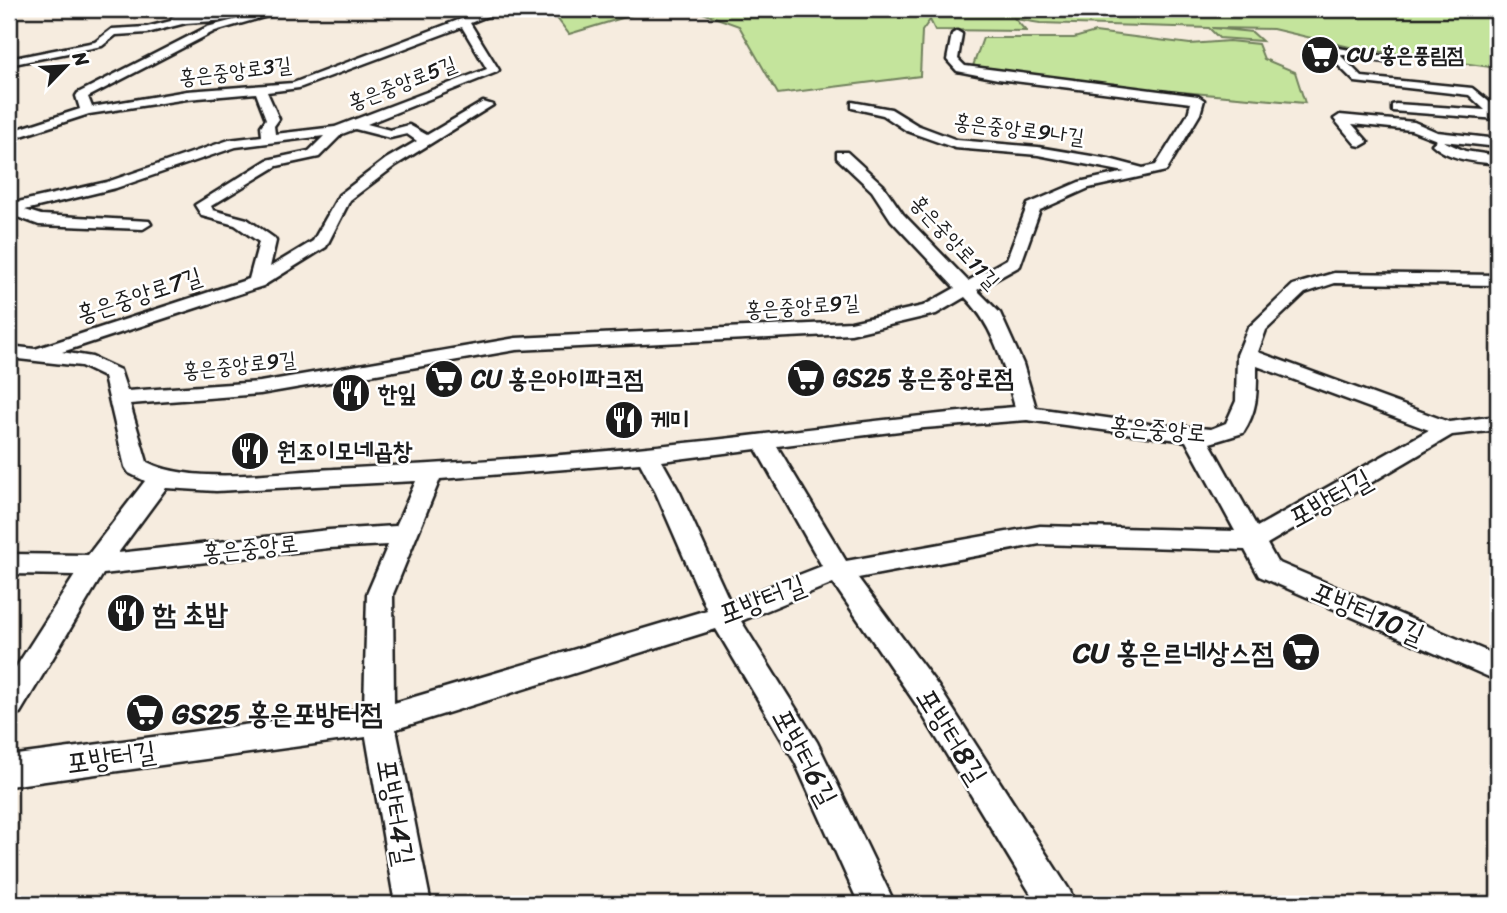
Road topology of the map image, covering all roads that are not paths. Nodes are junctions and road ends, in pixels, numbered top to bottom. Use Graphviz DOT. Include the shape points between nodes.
graph roads {
  1 [pos="242,9"];
  2 [pos="288,9"];
  3 [pos="500,9"];
  4 [pos="464,21"];
  5 [pos="112,32"];
  6 [pos="95,33"];
  7 [pos="957,34"];
  8 [pos="151,44"];
  9 [pos="118,45"];
  10 [pos="172,48"];
  11 [pos="1384,59"];
  12 [pos="9,62"];
  13 [pos="9,70"];
  14 [pos="260,89"];
  15 [pos="441,92"];
  16 [pos="1431,92"];
  17 [pos="1443,103"];
  18 [pos="856,104"];
  19 [pos="87,111"];
  20 [pos="353,124"];
  21 [pos="1414,126"];
  22 [pos="337,131"];
  23 [pos="9,136"];
  24 [pos="1434,136"];
  25 [pos="269,138"];
  26 [pos="427,141"];
  27 [pos="1361,142"];
  28 [pos="1498,143"];
  29 [pos="842,155"];
  30 [pos="1498,160"];
  31 [pos="1142,172"];
  32 [pos="143,224"];
  33 [pos="1498,279"];
  34 [pos="257,282"];
  35 [pos="965,289"];
  36 [pos="9,352"];
  37 [pos="37,355"];
  38 [pos="1248,355"];
  39 [pos="119,398"];
  40 [pos="1027,413"];
  41 [pos="1498,422"];
  42 [pos="1447,429"];
  43 [pos="1194,435"];
  44 [pos="762,440"];
  45 [pos="648,455"];
  46 [pos="431,472"];
  47 [pos="160,479"];
  48 [pos="405,535"];
  49 [pos="1253,541"];
  50 [pos="9,564"];
  51 [pos="95,565"];
  52 [pos="839,572"];
  53 [pos="723,616"];
  54 [pos="1498,668"];
  55 [pos="9,704"];
  56 [pos="379,720"];
  57 [pos="9,771"];
  58 [pos="413,904"];
  59 [pos="877,904"];
  60 [pos="1057,904"];
  1 -- 5 [label="street" via="235,15 172,17 182,21"];
  2 -- 10 [label="street" via="211,29"];
  3 -- 4 [label="street, 홍은중앙로3길"];
  4 -- 14 [label="street, 홍은중앙로3길" via="295,86"];
  4 -- 15 [label="street, 홍은중앙로5길" via="493,70"];
  5 -- 6 [label="street"];
  5 -- 12 [label="street" via="98,44"];
  7 -- 31 [label="street, 홍은중앙로9길" via="952,60 961,69 1198,100 1161,167"];
  8 -- 10 [label="street"];
  9 -- 13 [label="street"];
  10 -- 19 [label="street" via="82,96"];
  11 -- 21 [label="street" via="1328,49 1359,80 1472,92 1498,115 1396,108"];
  14 -- 19 [label="street, 홍은중앙로3길"];
  14 -- 25 [label="street" via="273,119 267,126"];
  15 -- 20 [label="street, 홍은중앙로5길"];
  15 -- 26 [label="street, 홍은중앙로7길" via="487,104"];
  16 -- 17 [label="street"];
  18 -- 31 [label="street, 홍은중앙로9나길" via="887,112 912,128 955,144 1038,150"];
  19 -- 23 [label="street, 홍은중앙로3길"];
  20 -- 22 [label="street, 홍은중앙로5길"];
  20 -- 26 [label="street" via="390,134 408,129"];
  21 -- 24 [label="street"];
  21 -- 27 [label="street" via="1340,120"];
  22 -- 25 [label="street, 홍은중앙로5길"];
  22 -- 34 [label="street" via="314,154 272,163 204,205 207,213 241,222 268,241"];
  24 -- 28 [label="street"];
  24 -- 30 [label="street" via="1447,149"];
  25 -- 32 [label="street, 홍은중앙로5길" via="208,150 111,185 9,209 39,220"];
  26 -- 34 [label="street, 홍은중앙로7길" via="344,198 320,244"];
  29 -- 35 [label="street, 홍은중앙로11길" via="878,188 897,218"];
  31 -- 35 [label="street, 홍은중앙로9길" via="1084,185 1033,207 1014,262"];
  33 -- 38 [label="street, 홍은중앙로" via="1334,278 1299,289 1258,328"];
  34 -- 37 [label="street, 홍은중앙로7길"];
  35 -- 39 [label="street, 홍은중앙로9길" via="929,310 851,328 516,344 260,388"];
  35 -- 40 [label="street, 홍은중앙로11길" via="991,313"];
  36 -- 37 [label="street"];
  37 -- 39 [label="street" via="85,361 113,374"];
  38 -- 42 [label="street"];
  38 -- 43 [label="street, 홍은중앙로" via="1247,401 1235,428 1212,436"];
  39 -- 47 [label="street" via="137,467"];
  40 -- 43 [label="street, 홍은중앙로"];
  40 -- 44 [label="street, 홍은중앙로"];
  41 -- 42 [label="street, 포방터길"];
  42 -- 49 [label="street, 포방터길"];
  43 -- 49 [label="street, 포방터10길"];
  44 -- 45 [label="street, 홍은중앙로"];
  44 -- 52 [label="street"];
  45 -- 46 [label="street, 홍은중앙로"];
  45 -- 53 [label="street"];
  46 -- 47 [label="street, 홍은중앙로" via="216,483"];
  46 -- 48 [label="street"];
  47 -- 51 [label="street"];
  48 -- 51 [label="street, 홍은중앙로"];
  48 -- 56 [label="street" via="380,594"];
  49 -- 52 [label="street, 포방터길" via="1040,535"];
  49 -- 54 [label="street, 포방터10길" via="1268,569"];
  50 -- 51 [label="street, 홍은중앙로"];
  51 -- 55 [label="street"];
  52 -- 53 [label="street, 포방터길"];
  52 -- 60 [label="street, 포방터8길" via="927,695"];
  53 -- 56 [label="street, 포방터길"];
  53 -- 59 [label="street, 포방터6길" via="806,752"];
  56 -- 57 [label="street, 포방터길"];
  56 -- 58 [label="street, 포방터4길"];
}
